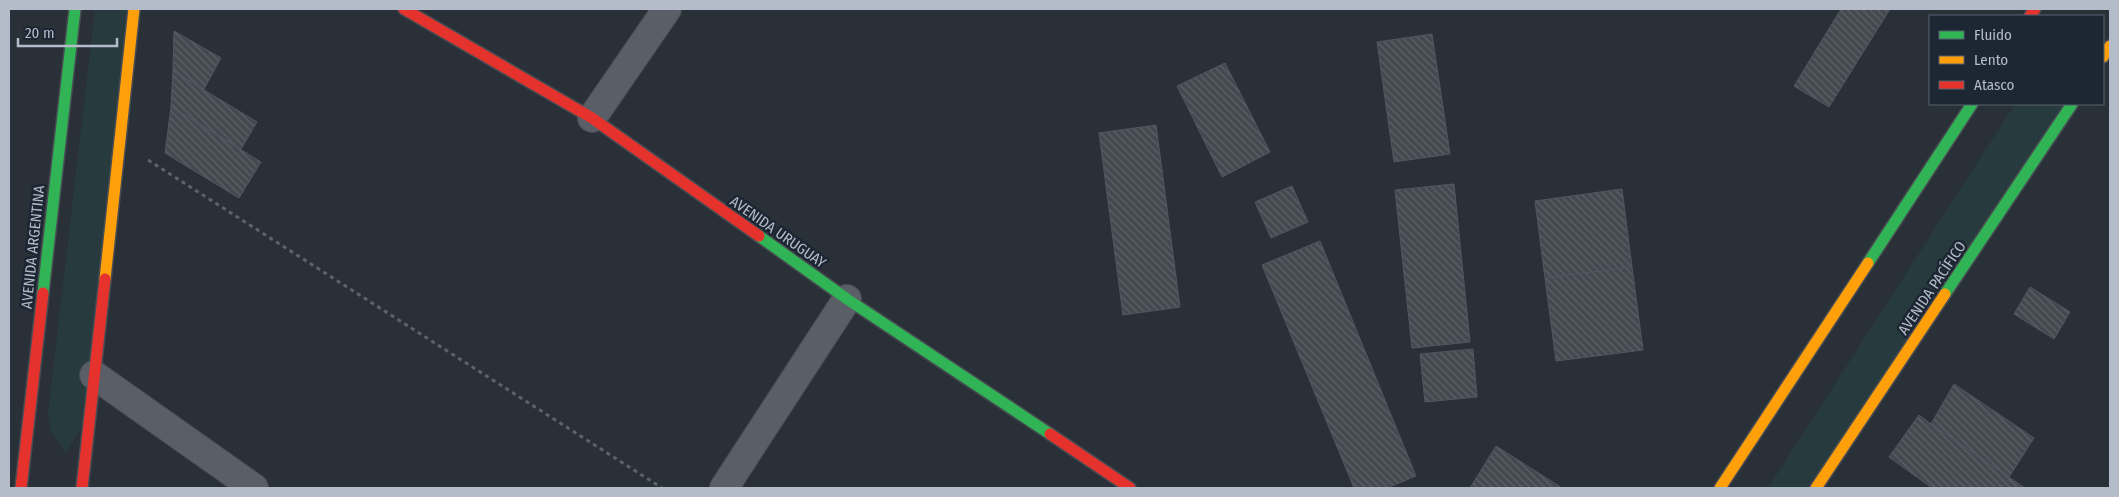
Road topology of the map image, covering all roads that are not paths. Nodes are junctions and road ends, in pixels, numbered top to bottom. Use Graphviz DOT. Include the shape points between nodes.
graph roads {
  1 [pos="75,9"];
  2 [pos="134,9"];
  3 [pos="404,9"];
  4 [pos="667,9"];
  5 [pos="1971,105"];
  6 [pos="2071,105"];
  7 [pos="592,118"];
  8 [pos="847,299"];
  9 [pos="94,375"];
  10 [pos="22,488"];
  11 [pos="82,488"];
  12 [pos="254,488"];
  13 [pos="724,488"];
  14 [pos="1130,488"];
  15 [pos="1720,488"];
  16 [pos="1816,488"];
  1 -- 10 [label="main road, AVENIDA ARGENTINA"];
  2 -- 9 [label="main road"];
  3 -- 7 [label="main road, AVENIDA URUGUAY"];
  4 -- 7 [label="street"];
  5 -- 15 [label="main road"];
  6 -- 16 [label="main road, AVENIDA PACÍFICO"];
  7 -- 8 [label="main road, AVENIDA URUGUAY"];
  8 -- 13 [label="street"];
  8 -- 14 [label="main road, AVENIDA URUGUAY"];
  9 -- 11 [label="main road"];
  9 -- 12 [label="street"];
}
